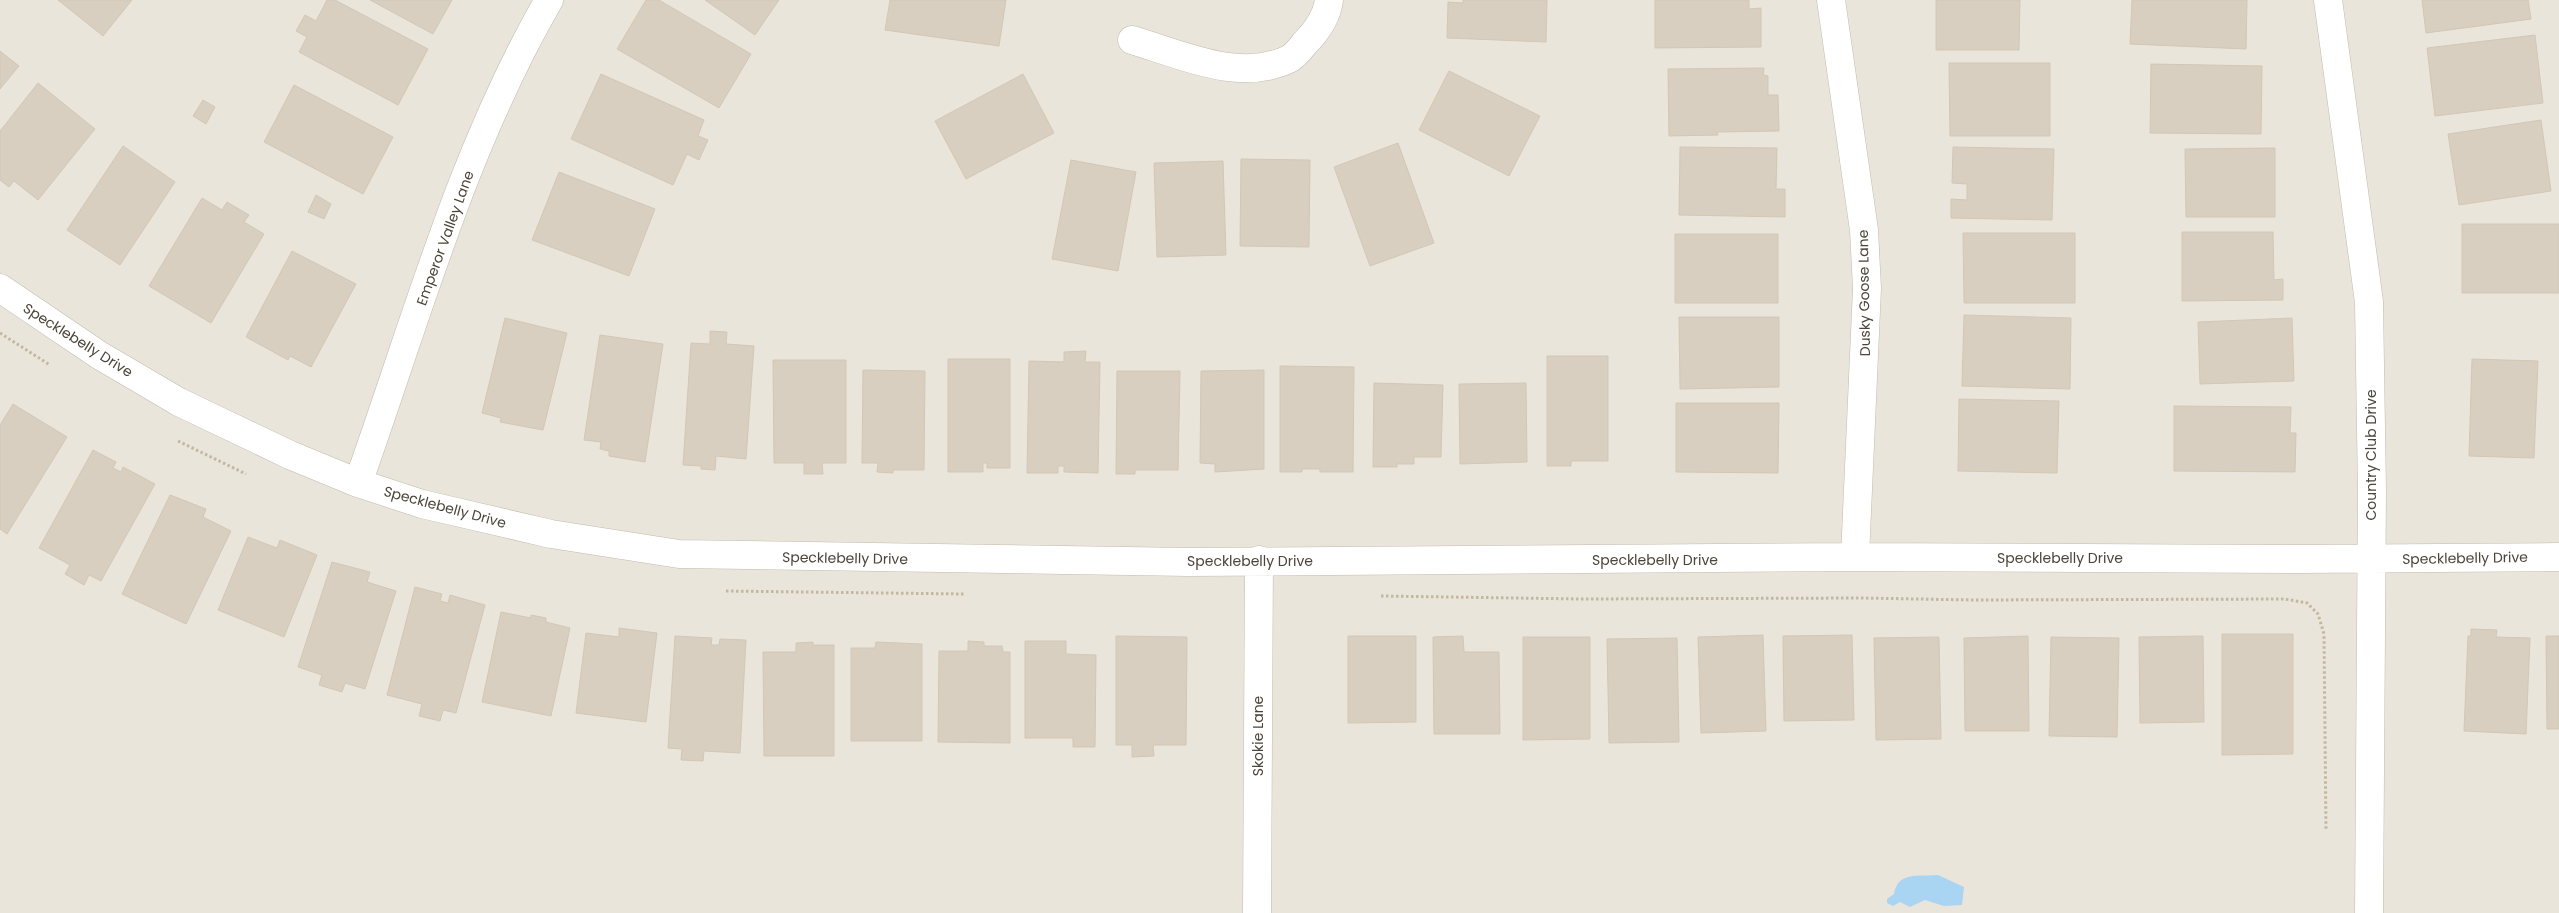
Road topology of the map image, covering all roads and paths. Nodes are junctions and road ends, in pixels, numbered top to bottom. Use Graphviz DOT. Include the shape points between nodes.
graph roads {
  1 [pos="549,0"];
  2 [pos="1329,0"];
  3 [pos="1831,0"];
  4 [pos="2328,0"];
  5 [pos="1132,40"];
  6 [pos="0,288"];
  7 [pos="358,483"];
  8 [pos="1855,557"];
  9 [pos="2559,557"];
  10 [pos="2370,559"];
  11 [pos="1259,560"];
  12 [pos="1257,913"];
  13 [pos="2369,913"];
  1 -- 7 [label="street, Emperor Valley Lane" via="481,138 434,262"];
  2 -- 5 [label="street" via="1328,10 1314,34 1290,59 1260,68 1233,69"];
  3 -- 8 [label="street, Dusky Goose Lane" via="1864,230 1867,288"];
  4 -- 10 [label="street, Country Club Drive" via="2369,302 2372,378"];
  6 -- 7 [label="street, Specklebelly Drive" via="99,355 179,402 290,456"];
  7 -- 11 [label="street, Specklebelly Drive" via="422,504 551,534 679,554 1079,561"];
  8 -- 10 [label="street, Specklebelly Drive"];
  8 -- 11 [label="street, Specklebelly Drive"];
  9 -- 10 [label="street, Specklebelly Drive"];
  10 -- 13 [label="street, Country Club Drive"];
  11 -- 12 [label="street, Skokie Lane"];
}
